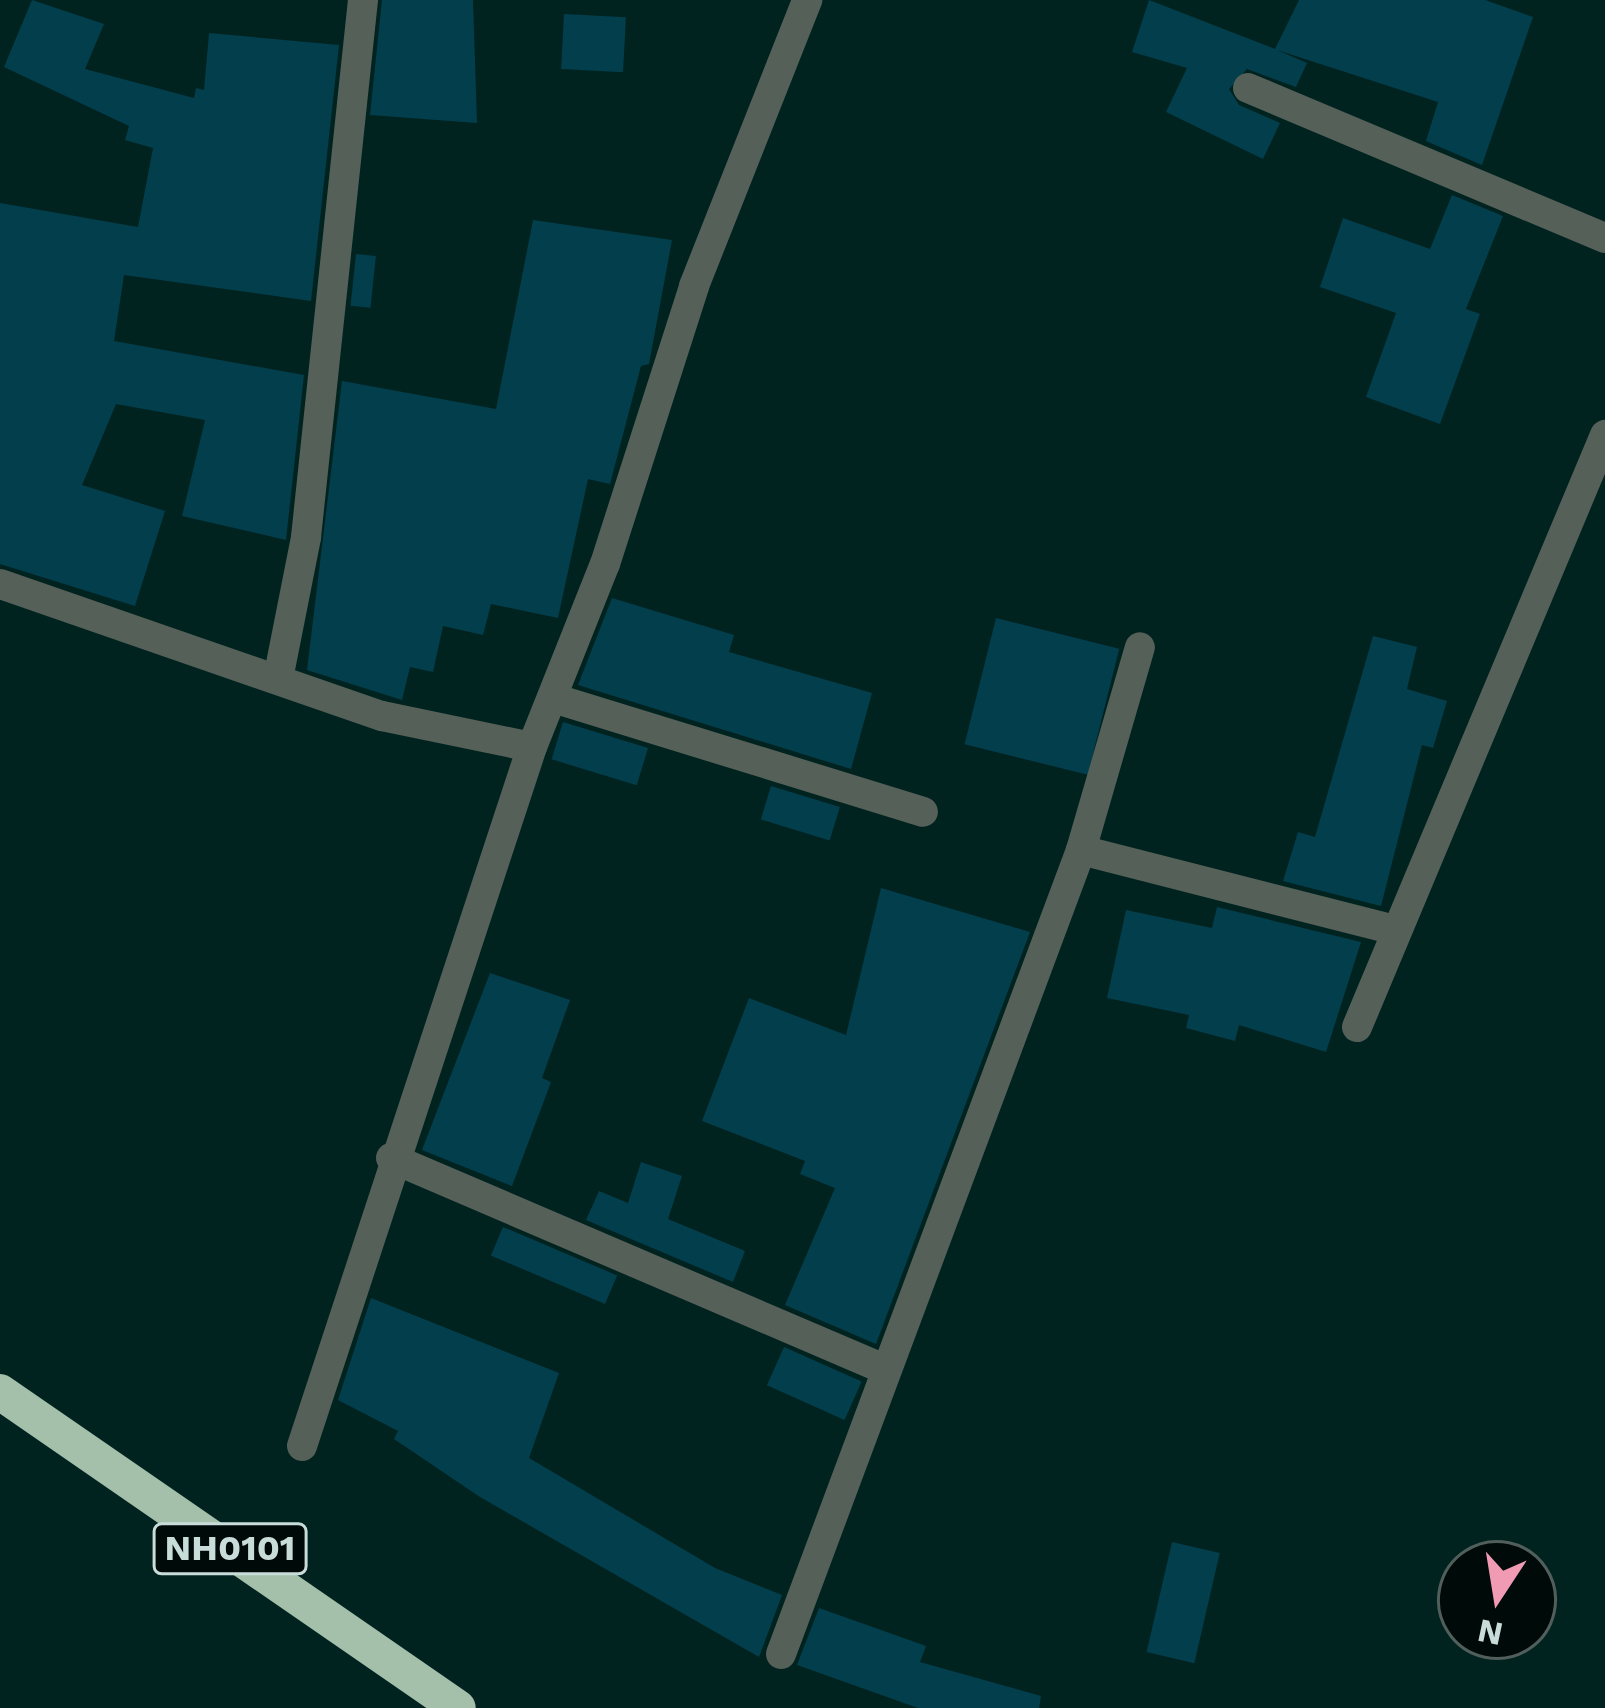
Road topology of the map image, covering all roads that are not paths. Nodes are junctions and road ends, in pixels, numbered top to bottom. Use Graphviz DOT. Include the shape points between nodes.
graph roads {
  1 [pos="363,0"];
  2 [pos="807,0"];
  3 [pos="1248,88"];
  4 [pos="1605,238"];
  5 [pos="1605,435"];
  6 [pos="0,584"];
  7 [pos="1140,647"];
  8 [pos="278,679"];
  9 [pos="553,698"];
  10 [pos="532,746"];
  11 [pos="923,812"];
  12 [pos="1081,850"];
  13 [pos="1395,930"];
  14 [pos="1357,1027"];
  15 [pos="391,1158"];
  16 [pos="884,1369"];
  17 [pos="0,1392"];
  18 [pos="302,1446"];
  19 [pos="781,1654"];
  20 [pos="458,1708"];
  1 -- 8 [label="street" via="306,537"];
  2 -- 9 [label="street" via="694,286"];
  3 -- 4 [label="street"];
  5 -- 13 [label="street"];
  6 -- 8 [label="street"];
  7 -- 12 [label="street"];
  8 -- 10 [label="street" via="382,716"];
  9 -- 10 [label="street"];
  9 -- 11 [label="street"];
  10 -- 15 [label="street"];
  12 -- 13 [label="street"];
  12 -- 16 [label="street"];
  13 -- 14 [label="street"];
  15 -- 16 [label="street"];
  15 -- 18 [label="street"];
  16 -- 19 [label="street"];
  17 -- 20 [label="highway, NH0101"];
}
